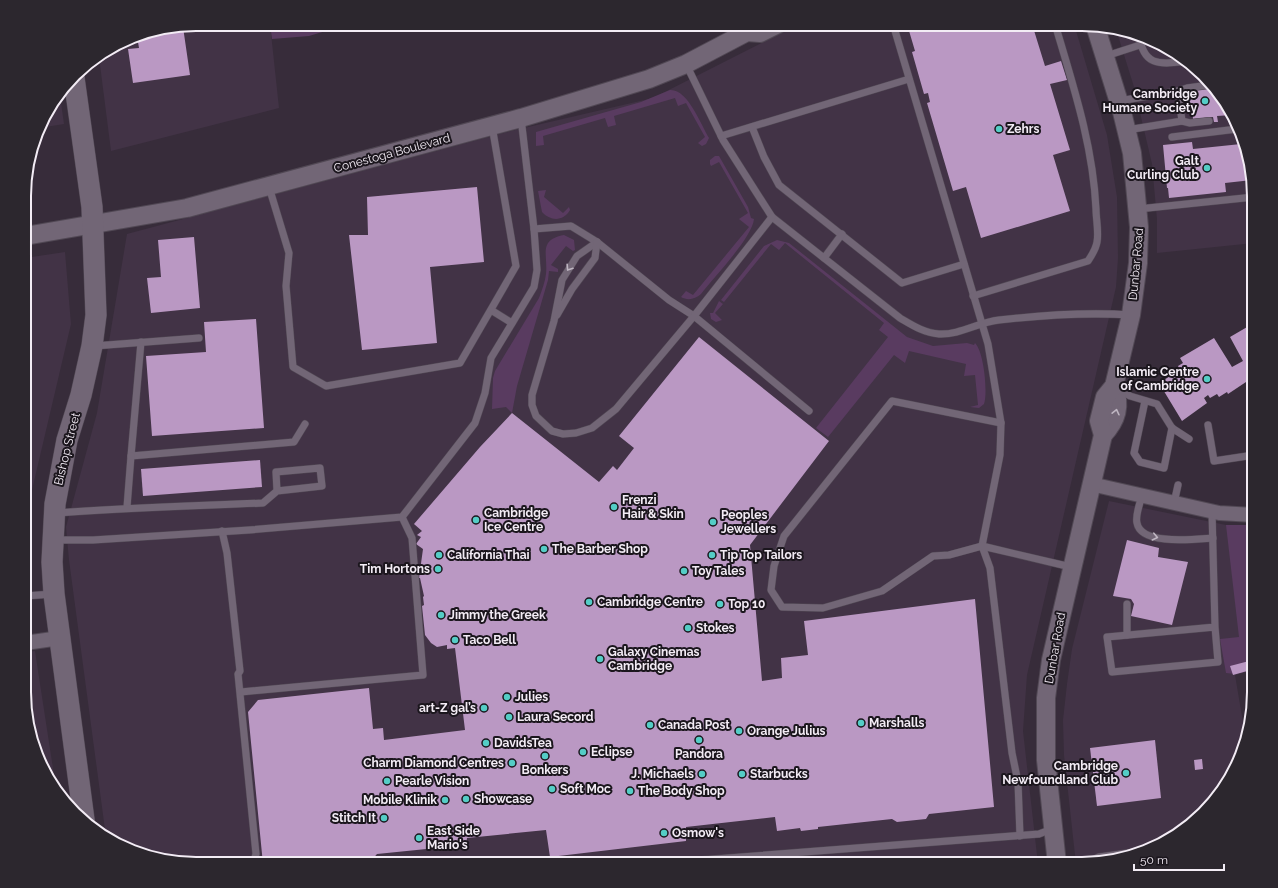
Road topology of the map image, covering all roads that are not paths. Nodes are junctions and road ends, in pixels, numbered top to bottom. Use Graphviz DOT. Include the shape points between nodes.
graph roads {
  1 [pos="745,31"];
  2 [pos="755,31"];
  3 [pos="765,31"];
  4 [pos="895,31"];
  5 [pos="1057,31"];
  6 [pos="1097,31"];
  7 [pos="1140,42"];
  8 [pos="1140,45"];
  9 [pos="1106,56"];
  10 [pos="1178,62"];
  11 [pos="686,64"];
  12 [pos="909,79"];
  13 [pos="75,84"];
  14 [pos="1205,86"];
  15 [pos="1178,91"];
  16 [pos="1119,101"];
  17 [pos="521,118"];
  18 [pos="1182,121"];
  19 [pos="1209,121"];
  20 [pos="492,126"];
  21 [pos="752,127"];
  22 [pos="1233,129"];
  23 [pos="1126,130"];
  24 [pos="721,136"];
  25 [pos="1172,136"];
  26 [pos="269,187"];
  27 [pos="1247,198"];
  28 [pos="1138,209"];
  29 [pos="772,216"];
  30 [pos="92,225"];
  31 [pos="534,229"];
  32 [pos="842,234"];
  33 [pos="31,235"];
  34 [pos="597,242"];
  35 [pos="824,258"];
  36 [pos="964,264"];
  37 [pos="973,296"];
  38 [pos="491,310"];
  39 [pos="1131,315"];
  40 [pos="694,316"];
  41 [pos="554,321"];
  42 [pos="512,324"];
  43 [pos="982,325"];
  44 [pos="199,338"];
  45 [pos="141,342"];
  46 [pos="92,346"];
  47 [pos="1114,386"];
  48 [pos="1145,401"];
  49 [pos="809,411"];
  50 [pos="1001,423"];
  51 [pos="305,424"];
  52 [pos="1208,425"];
  53 [pos="1172,428"];
  54 [pos="1189,439"];
  55 [pos="131,456"];
  56 [pos="1247,456"];
  57 [pos="1091,484"];
  58 [pos="1178,485"];
  59 [pos="277,491"];
  60 [pos="1142,495"];
  61 [pos="1174,503"];
  62 [pos="127,507"];
  63 [pos="1212,512"];
  64 [pos="54,513"];
  65 [pos="1247,514"];
  66 [pos="402,517"];
  67 [pos="222,531"];
  68 [pos="1213,538"];
  69 [pos="53,540"];
  70 [pos="982,546"];
  71 [pos="1071,567"];
  72 [pos="54,594"];
  73 [pos="31,596"];
  74 [pos="1127,604"];
  75 [pos="1215,627"];
  76 [pos="1127,635"];
  77 [pos="60,638"];
  78 [pos="31,642"];
  79 [pos="241,692"];
  80 [pos="83,813"];
  81 [pos="1053,828"];
  82 [pos="1020,836"];
  83 [pos="255,857"];
  84 [pos="764,857"];
  85 [pos="1056,857"];
  1 -- 11 [label="street, Conestoga Boulevard"];
  2 -- 3 [label="street, Conestoga Boulevard" via="760,34"];
  4 -- 12 [label="lane"];
  5 -- 37 [label="lane" via="1082,116 1090,154 1095,192 1097,242 1094,252 1088,261"];
  6 -- 9 [label="street, Dunbar Road"];
  7 -- 8 [label="lane"];
  8 -- 9 [label="lane"];
  8 -- 10 [label="lane" via="1151,60 1160,64"];
  9 -- 16 [label="street, Dunbar Road"];
  11 -- 17 [label="street, Conestoga Boulevard"];
  11 -- 24 [label="lane"];
  12 -- 21 [label="lane"];
  12 -- 36 [label="lane"];
  13 -- 30 [label="main road, Bishop Street" via="92,207"];
  14 -- 15 [label="lane"];
  15 -- 16 [label="lane"];
  15 -- 18 [label="lane"];
  16 -- 23 [label="street, Dunbar Road"];
  17 -- 20 [label="street, Conestoga Boulevard"];
  17 -- 31 [label="lane"];
  18 -- 19 [label="lane"];
  18 -- 23 [label="lane"];
  20 -- 26 [label="street, Conestoga Boulevard"];
  20 -- 38 [label="lane" via="516,266"];
  21 -- 24 [label="lane"];
  21 -- 32 [label="lane" via="779,185"];
  22 -- 25 [label="lane"];
  23 -- 28 [label="street, Dunbar Road" via="1132,153"];
  24 -- 29 [label="lane"];
  26 -- 30 [label="street, Conestoga Boulevard" via="187,208"];
  26 -- 38 [label="lane" via="289,253 286,286 293,367 326,386 460,363"];
  27 -- 28 [label="lane"];
  28 -- 39 [label="street, Dunbar Road" via="1138,263"];
  29 -- 35 [label="lane"];
  29 -- 40 [label="lane"];
  30 -- 33 [label="street, Conestoga Boulevard"];
  30 -- 46 [label="main road, Bishop Street" via="96,297"];
  31 -- 34 [label="lane" via="571,226"];
  31 -- 42 [label="lane" via="537,270 534,287"];
  32 -- 35 [label="lane"];
  32 -- 36 [label="lane" via="902,282"];
  34 -- 40 [label="lane" via="669,300"];
  34 -- 41 [label="lane" via="595,258 572,289"];
  34 -- 41 [label="lane, one-way" via="577,256 562,280"];
  35 -- 43 [label="lane" via="900,318 919,329 940,334"];
  36 -- 37 [label="lane"];
  37 -- 43 [label="lane"];
  38 -- 42 [label="lane"];
  39 -- 43 [label="lane" via="1096,313 997,320"];
  39 -- 47 [label="street, Dunbar Road"];
  40 -- 41 [label="lane" via="616,408 592,428 563,434 552,430 536,416 532,405 534,384"];
  40 -- 49 [label="lane"];
  42 -- 66 [label="lane" via="491,358 485,393 475,423"];
  43 -- 50 [label="lane" via="988,344"];
  44 -- 45 [label="lane"];
  45 -- 46 [label="lane"];
  45 -- 55 [label="lane"];
  46 -- 64 [label="main road, Bishop Street" via="67,440"];
  47 -- 48 [label="lane" via="1130,396"];
  47 -- 57 [label="street, Dunbar Road" via="1119,400 1113,424 1103,435"];
  48 -- 53 [label="lane" via="1157,404"];
  48 -- 53 [label="lane" via="1134,453 1140,462 1164,468"];
  50 -- 70 [label="lane" via="1000,455"];
  50 -- 70 [label="lane" via="892,401 784,536 774,566 771,590 782,607 823,608 882,591 933,556 949,555"];
  51 -- 55 [label="lane" via="294,442"];
  52 -- 56 [label="lane" via="1214,461"];
  53 -- 54 [label="lane"];
  55 -- 62 [label="lane"];
  57 -- 60 [label="street"];
  57 -- 71 [label="street, Dunbar Road"];
  58 -- 61 [label="lane"];
  59 -- 59 [label="lane" via="322,486 320,468 276,472"];
  59 -- 62 [label="lane" via="263,503 152,509"];
  60 -- 61 [label="street"];
  60 -- 68 [label="lane, one-way" via="1137,523 1140,530 1148,535 1161,539 1181,540"];
  61 -- 63 [label="street"];
  62 -- 64 [label="lane"];
  63 -- 65 [label="street"];
  63 -- 68 [label="lane"];
  64 -- 69 [label="main road, Bishop Street"];
  66 -- 67 [label="lane"];
  66 -- 79 [label="lane" via="412,538 423,675"];
  67 -- 69 [label="lane" via="82,541"];
  67 -- 79 [label="lane" via="226,546"];
  68 -- 75 [label="lane"];
  69 -- 72 [label="main road, Bishop Street"];
  70 -- 71 [label="lane"];
  70 -- 82 [label="lane" via="990,568 1012,753 1018,782"];
  71 -- 81 [label="street, Dunbar Road" via="1051,660 1046,698 1046,760"];
  72 -- 73 [label="lane"];
  72 -- 77 [label="main road, Bishop Street"];
  74 -- 76 [label="lane"];
  75 -- 76 [label="lane"];
  75 -- 76 [label="lane" via="1218,662 1112,672 1108,637"];
  77 -- 78 [label="street"];
  77 -- 80 [label="main road, Bishop Street"];
  79 -- 83 [label="lane"];
  81 -- 82 [label="lane" via="1039,834"];
  81 -- 85 [label="street, Dunbar Road"];
  82 -- 84 [label="lane"];
}
